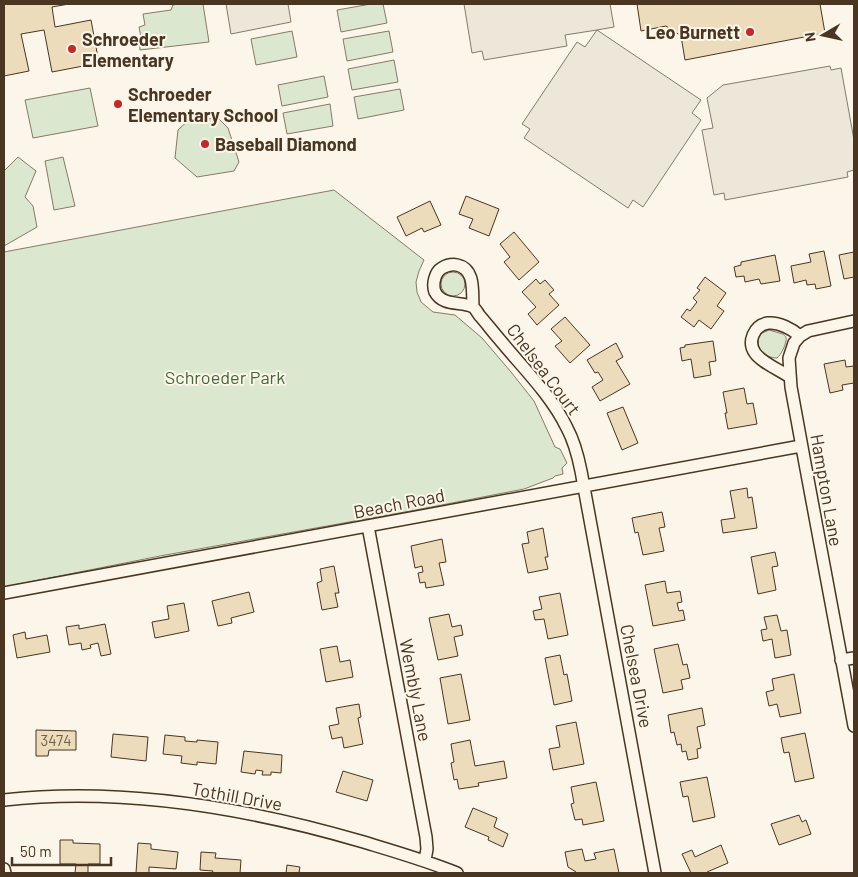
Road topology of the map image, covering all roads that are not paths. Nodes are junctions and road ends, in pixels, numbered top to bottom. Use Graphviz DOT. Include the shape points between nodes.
graph roads {
  1 [pos="473,307"];
  2 [pos="854,321"];
  3 [pos="800,336"];
  4 [pos="790,377"];
  5 [pos="802,446"];
  6 [pos="584,486"];
  7 [pos="368,526"];
  8 [pos="4,593"];
  9 [pos="854,658"];
  10 [pos="841,660"];
  11 [pos="854,726"];
  12 [pos="4,800"];
  13 [pos="425,860"];
  14 [pos="4,869"];
  15 [pos="5,873"];
  16 [pos="457,873"];
  17 [pos="655,873"];
  1 -- 6 [label="street, Chelsea Court" via="560,415 573,441"];
  2 -- 3 [label="street" via="808,331"];
  3 -- 4 [label="street, Hampton Lane" via="789,358"];
  3 -- 4 [label="street" via="778,325 766,324 754,332 751,341 756,355"];
  4 -- 5 [label="street, Hampton Lane"];
  5 -- 6 [label="street, Beach Road"];
  5 -- 10 [label="street, Hampton Lane"];
  6 -- 7 [label="street, Beach Road"];
  6 -- 17 [label="street, Chelsea Drive"];
  7 -- 8 [label="street, Beach Road"];
  7 -- 13 [label="street, Wembly Lane" via="426,837"];
  9 -- 10 [label="street"];
  10 -- 11 [label="street, Hampton Lane"];
  12 -- 13 [label="street, Tothill Drive" via="110,798 214,808 313,828"];
  13 -- 16 [label="street, Tothill Drive"];
  14 -- 15 [label="street"];
}
